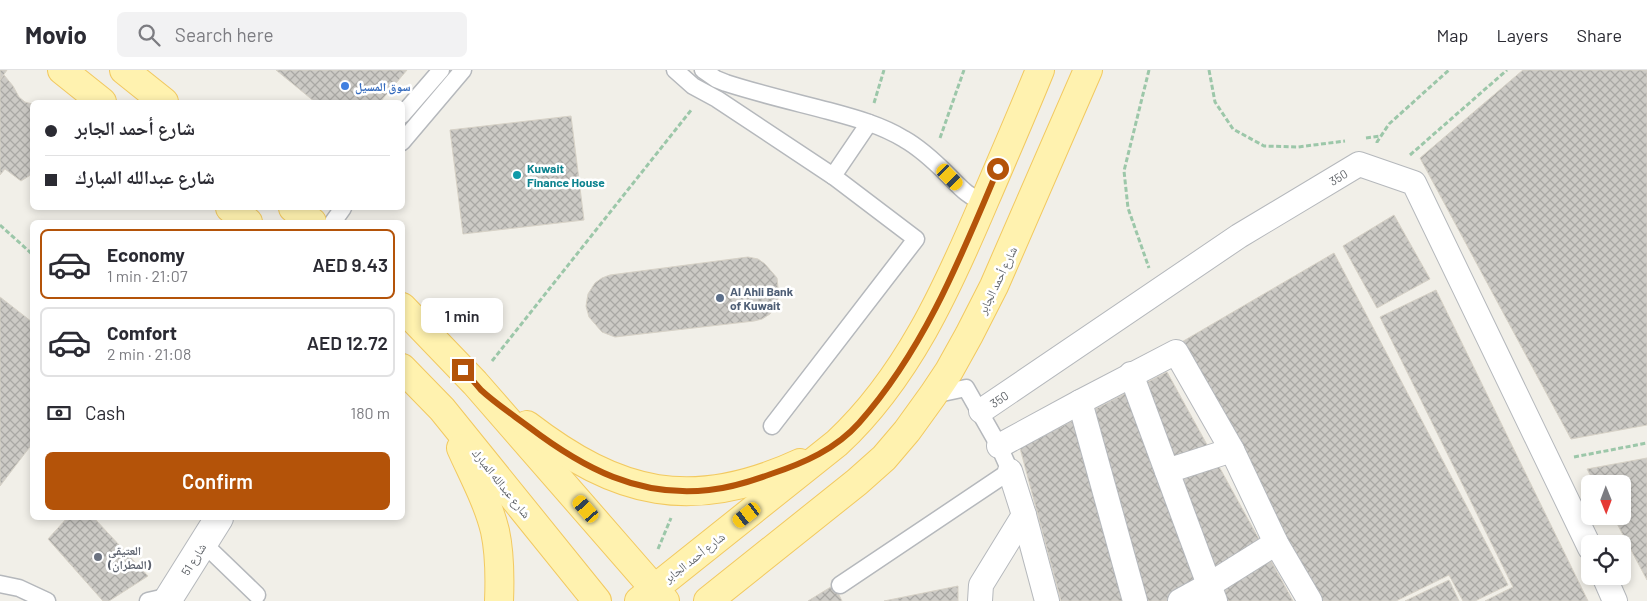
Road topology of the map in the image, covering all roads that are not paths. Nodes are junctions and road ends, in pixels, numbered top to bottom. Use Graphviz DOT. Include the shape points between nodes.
graph roads {
  1 [pos="62,70"];
  2 [pos="124,70"];
  3 [pos="441,70"];
  4 [pos="463,70"];
  5 [pos="675,70"];
  6 [pos="1040,70"];
  7 [pos="1088,70"];
  8 [pos="710,75"];
  9 [pos="704,93"];
  10 [pos="100,100"];
  11 [pos="162,100"];
  12 [pos="405,112"];
  13 [pos="868,123"];
  14 [pos="405,138"];
  15 [pos="833,176"];
  16 [pos="984,202"];
  17 [pos="233,210"];
  18 [pos="296,210"];
  19 [pos="342,210"];
  20 [pos="245,220"];
  21 [pos="309,220"];
  22 [pos="335,220"];
  23 [pos="405,310"];
  24 [pos="405,371"];
  25 [pos="1131,374"];
  26 [pos="479,386"];
  27 [pos="933,395"];
  28 [pos="1080,402"];
  29 [pos="442,409"];
  30 [pos="981,411"];
  31 [pos="772,426"];
  32 [pos="838,443"];
  33 [pos="1000,446"];
  34 [pos="1232,450"];
  35 [pos="1010,471"];
  36 [pos="1167,471"];
  37 [pos="1024,515"];
  38 [pos="217,520"];
  39 [pos="1584,535"];
  40 [pos="202,543"];
  41 [pos="1276,543"];
  42 [pos="0,584"];
  43 [pos="840,585"];
  44 [pos="1608,585"];
  45 [pos="1212,593"];
  46 [pos="258,595"];
  47 [pos="653,597"];
  48 [pos="162,599"];
  49 [pos="47,601"];
  50 [pos="499,601"];
  51 [pos="597,601"];
  52 [pos="708,601"];
  53 [pos="980,601"];
  54 [pos="1047,601"];
  55 [pos="1134,601"];
  56 [pos="1180,601"];
  57 [pos="1310,601"];
  58 [pos="1616,601"];
  1 -- 10 [label="main road"];
  2 -- 11 [label="main road"];
  3 -- 12 [label="lane"];
  4 -- 14 [label="lane"];
  5 -- 9 [label="lane"];
  6 -- 16 [label="main road, شارع أحمد الجابر"];
  7 -- 27 [label="main road, شارع أحمد الجابر" via="994,286"];
  8 -- 9 [label="lane"];
  8 -- 13 [label="lane" via="736,86"];
  9 -- 15 [label="lane"];
  13 -- 15 [label="lane"];
  13 -- 16 [label="lane" via="904,139 932,160 966,193"];
  15 -- 31 [label="lane" via="916,239"];
  16 -- 32 [label="main road, شارع أحمد الجابر" via="958,264 916,344 877,400"];
  17 -- 20 [label="main road"];
  18 -- 21 [label="main road"];
  19 -- 22 [label="lane"];
  23 -- 26 [label="main road"];
  24 -- 29 [label="main road, شارع عبدالله المبارك"];
  25 -- 28 [label="street"];
  25 -- 34 [label="street" via="1176,352"];
  25 -- 36 [label="street"];
  26 -- 32 [label="main road" via="542,437 588,466 626,483 665,491 710,490 748,481 791,467"];
  26 -- 47 [label="main road"];
  27 -- 30 [label="lane, 350" via="966,388"];
  27 -- 52 [label="main road, شارع أحمد الجابر" via="884,458 858,482"];
  28 -- 33 [label="street"];
  28 -- 55 [label="street"];
  29 -- 50 [label="main road" via="490,514 500,570"];
  29 -- 51 [label="main road, شارع عبدالله المبارك"];
  30 -- 33 [label="lane"];
  30 -- 39 [label="street, 350" via="1239,236 1359,164 1414,183"];
  32 -- 47 [label="main road, شارع أحمد الجابر"];
  33 -- 35 [label="lane"];
  34 -- 36 [label="street"];
  34 -- 41 [label="street"];
  35 -- 37 [label="street"];
  35 -- 43 [label="lane"];
  36 -- 45 [label="street"];
  37 -- 53 [label="street" via="980,585"];
  37 -- 54 [label="street"];
  38 -- 40 [label="street, شارع 51"];
  40 -- 46 [label="lane"];
  40 -- 48 [label="street, شارع 51"];
  41 -- 45 [label="street"];
  41 -- 57 [label="street"];
  42 -- 49 [label="lane" via="19,588"];
  44 -- 58 [label="street"];
  45 -- 56 [label="street"];
}
